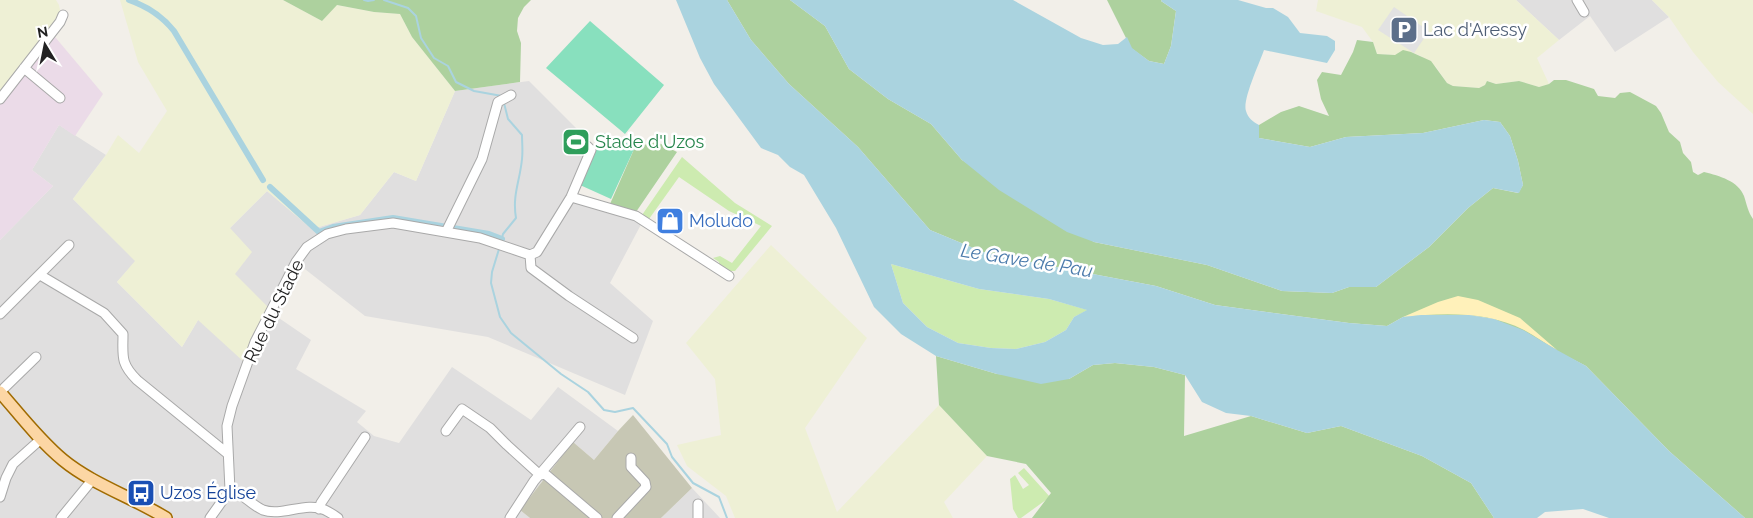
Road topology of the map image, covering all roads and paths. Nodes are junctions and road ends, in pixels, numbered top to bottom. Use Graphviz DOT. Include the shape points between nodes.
graph roads {
  1 [pos="1577,0"];
  2 [pos="1584,12"];
  3 [pos="62,15"];
  4 [pos="24,68"];
  5 [pos="60,98"];
  6 [pos="505,98"];
  7 [pos="0,99"];
  8 [pos="588,146"];
  9 [pos="571,197"];
  10 [pos="448,229"];
  11 [pos="69,245"];
  12 [pos="530,255"];
  13 [pos="40,275"];
  14 [pos="729,276"];
  15 [pos="0,314"];
  16 [pos="633,338"];
  17 [pos="36,357"];
  18 [pos="1,397"];
  19 [pos="580,427"];
  20 [pos="446,431"];
  21 [pos="365,437"];
  22 [pos="41,439"];
  23 [pos="228,454"];
  24 [pos="631,458"];
  25 [pos="540,474"];
  26 [pos="94,479"];
  27 [pos="230,490"];
  28 [pos="0,497"];
  29 [pos="698,504"];
  30 [pos="319,509"];
  31 [pos="65,517"];
  32 [pos="166,518"];
  33 [pos="210,518"];
  34 [pos="338,518"];
  35 [pos="510,518"];
  36 [pos="597,518"];
  37 [pos="617,518"];
  38 [pos="698,518"];
  1 -- 2 [label="street"];
  3 -- 4 [label="street"];
  4 -- 5 [label="street"];
  4 -- 7 [label="street"];
  6 -- 10 [label="street" via="482,159"];
  8 -- 9 [label="street" via="591,150"];
  9 -- 12 [label="street" via="537,252"];
  9 -- 14 [label="street" via="636,216"];
  10 -- 12 [label="street, Rue du Stade"];
  10 -- 23 [label="street, Rue du Stade" via="393,223 346,229 327,234 307,247 255,342 227,426"];
  11 -- 13 [label="street"];
  12 -- 16 [label="street" via="531,268"];
  13 -- 15 [label="street"];
  13 -- 23 [label="street" via="104,313 123,334 123,362 127,370"];
  17 -- 18 [label="street"];
  18 -- 22 [label="main road"];
  19 -- 25 [label="street"];
  20 -- 25 [label="street" via="462,409 490,428"];
  21 -- 30 [label="street"];
  22 -- 26 [label="main road" via="64,461"];
  22 -- 28 [label="street" via="13,464"];
  23 -- 27 [label="street, Rue du Stade"];
  24 -- 37 [label="street" via="631,467 646,487"];
  25 -- 35 [label="street"];
  25 -- 36 [label="street" via="545,474"];
  26 -- 31 [label="street"];
  26 -- 32 [label="main road"];
  27 -- 30 [label="street" via="272,512"];
  27 -- 33 [label="street"];
  29 -- 38 [label="street"];
  30 -- 34 [label="street"];
}
